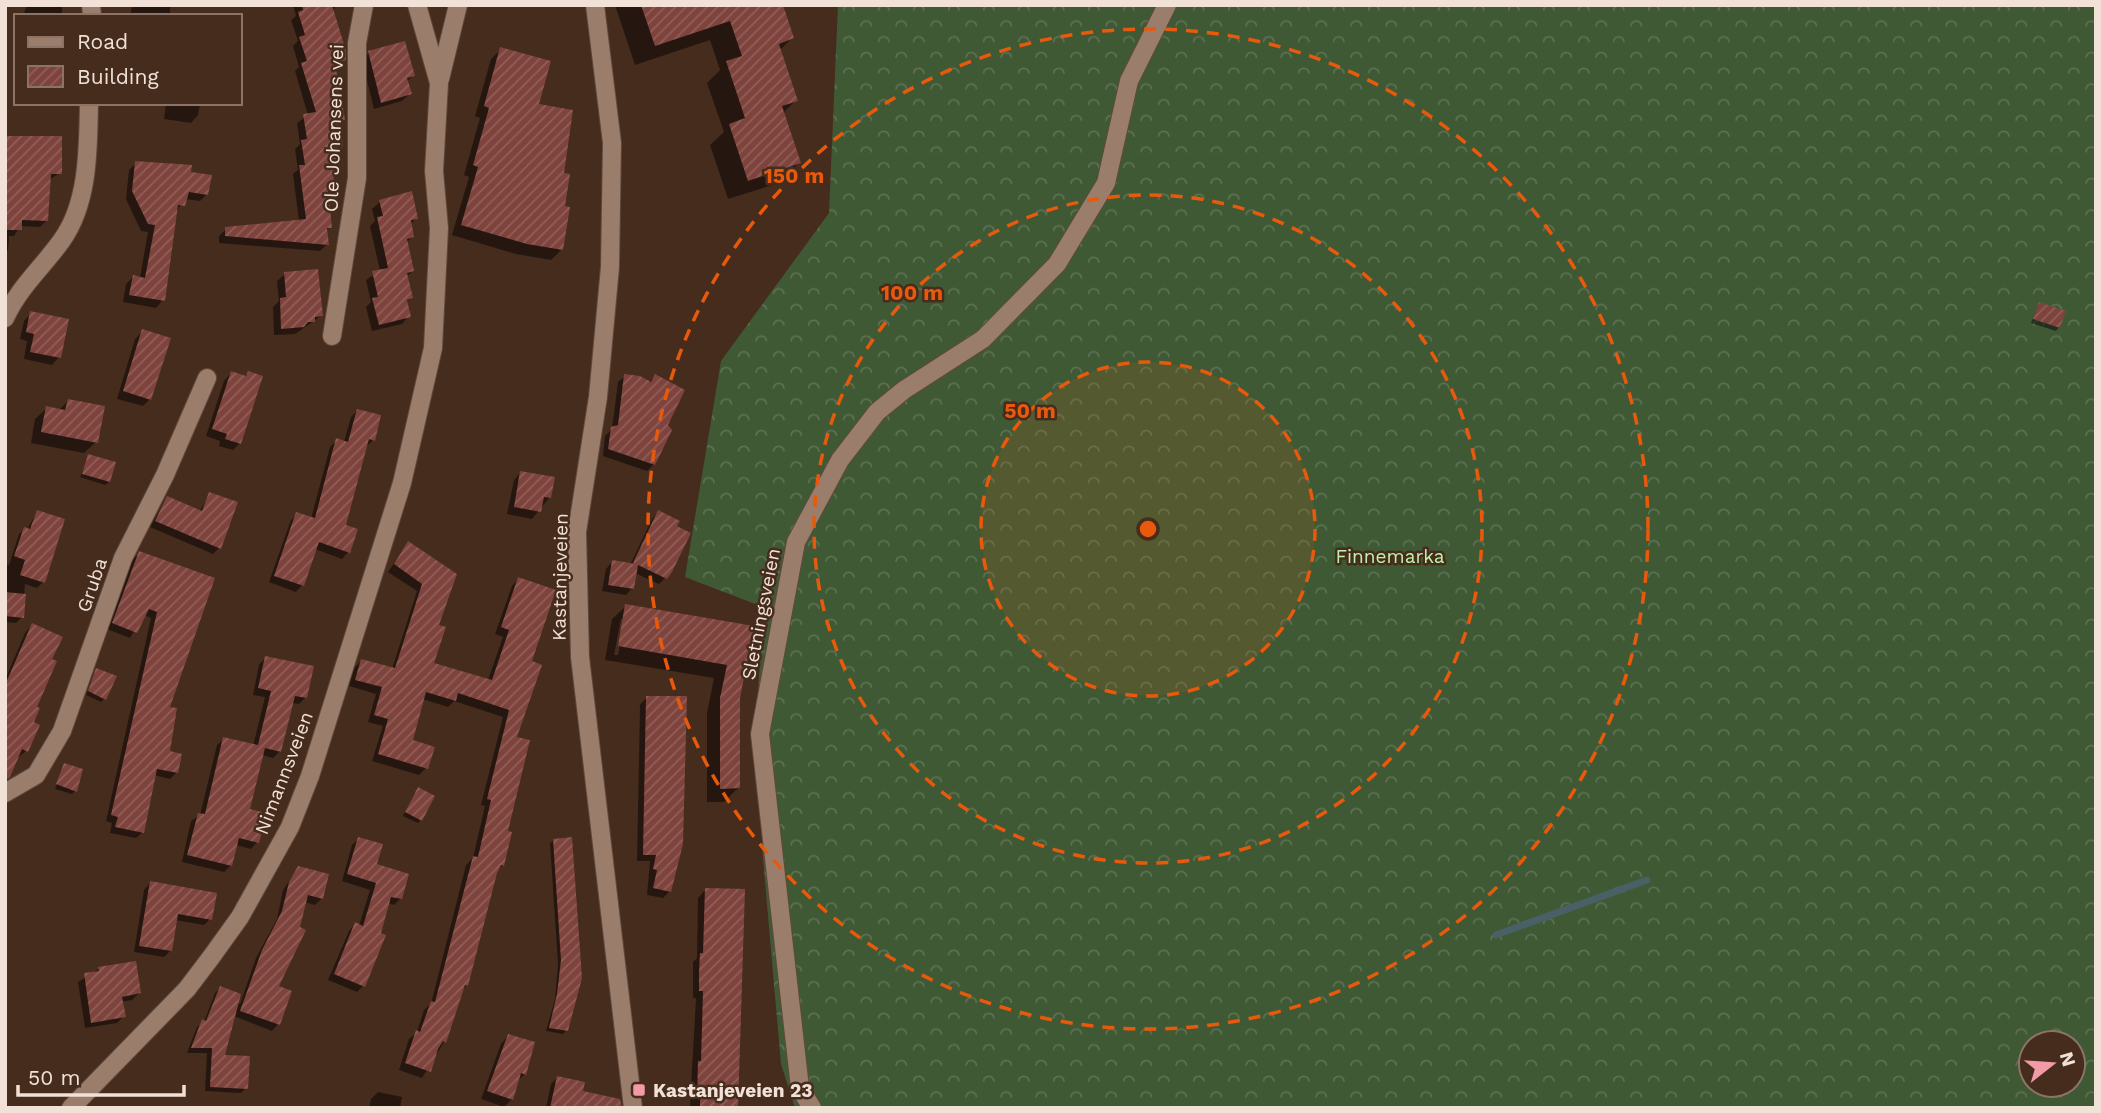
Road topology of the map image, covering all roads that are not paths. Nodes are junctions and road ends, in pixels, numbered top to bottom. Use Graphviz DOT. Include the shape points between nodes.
graph roads {
  1 [pos="364,5"];
  2 [pos="417,5"];
  3 [pos="458,5"];
  4 [pos="595,5"];
  5 [pos="1167,5"];
  6 [pos="439,83"];
  7 [pos="89,105"];
  8 [pos="5,318"];
  9 [pos="332,336"];
  10 [pos="207,378"];
  11 [pos="5,793"];
  12 [pos="71,1108"];
  13 [pos="633,1108"];
  14 [pos="812,1108"];
  1 -- 9 [label="street, Ole Johansens vei" via="357,43 356,178"];
  2 -- 6 [label="street"];
  3 -- 6 [label="street"];
  4 -- 13 [label="street, Kastanjeveien" via="612,143 610,267 598,397 577,532 577,589 580,657"];
  5 -- 14 [label="street, Sletningsveien" via="1129,81 1106,183 1057,264 983,339 877,412 840,460 796,542 760,734 800,1088"];
  6 -- 12 [label="street, Nimannsveien" via="433,348 402,483 310,776 290,827 240,917 195,978"];
  7 -- 8 [label="street" via="78,211 63,239 15,296"];
  10 -- 11 [label="street, Gruba" via="123,558 62,731 36,775"];
}
